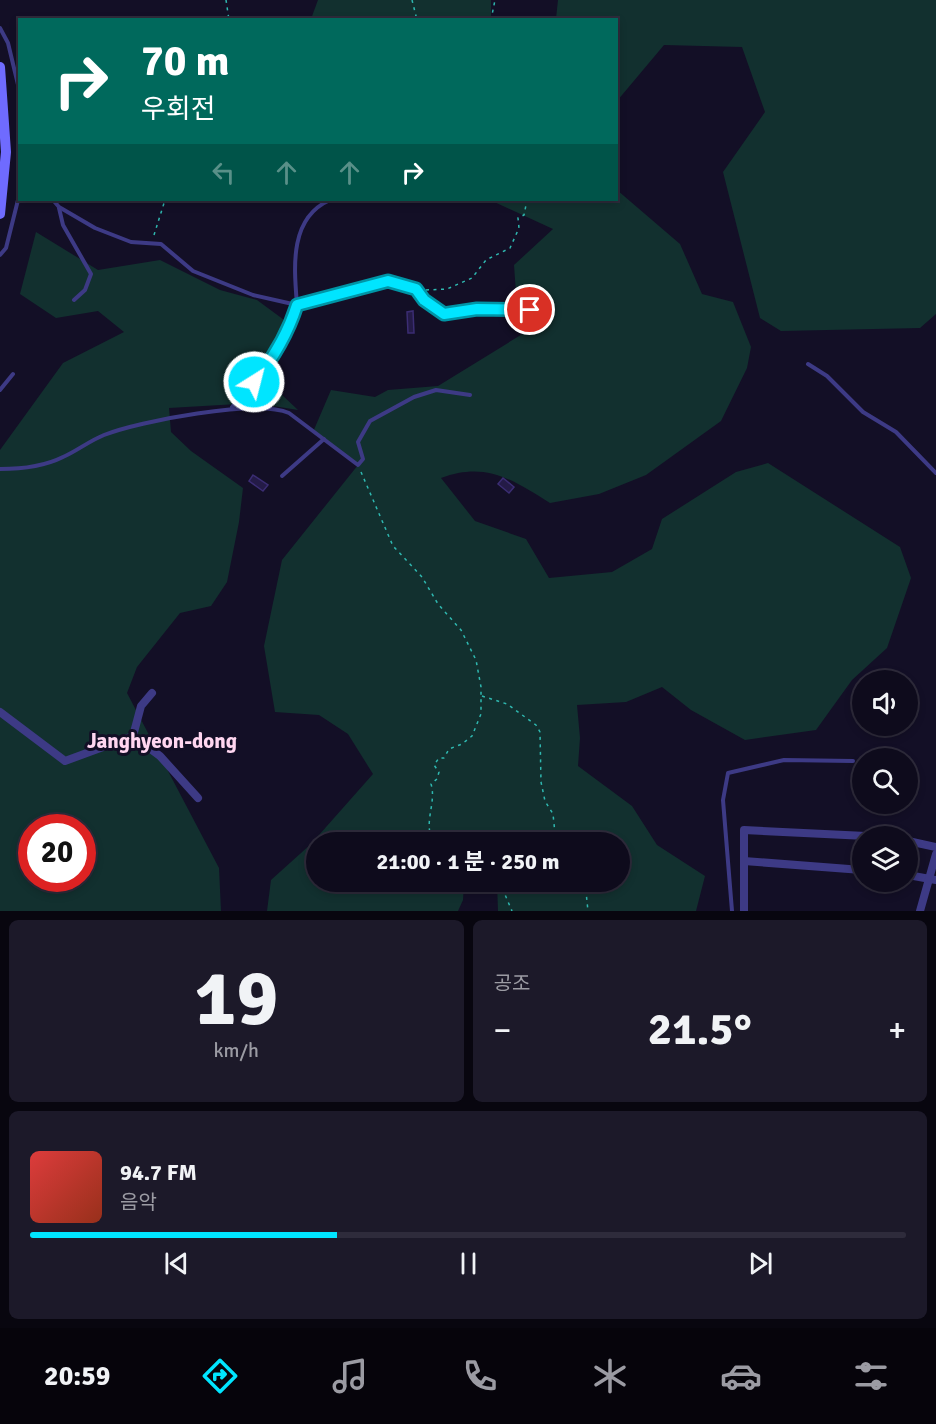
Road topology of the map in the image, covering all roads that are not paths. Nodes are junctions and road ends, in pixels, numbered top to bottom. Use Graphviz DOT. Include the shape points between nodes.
graph roads {
  1 [pos="0,28"];
  2 [pos="0,67"];
  3 [pos="18,85"];
  4 [pos="18,200"];
  5 [pos="54,201"];
  6 [pos="328,201"];
  7 [pos="59,207"];
  8 [pos="0,214"];
  9 [pos="0,255"];
  10 [pos="74,300"];
  11 [pos="297,305"];
  12 [pos="546,309"];
  13 [pos="808,364"];
  14 [pos="13,374"];
  15 [pos="0,390"];
  16 [pos="470,395"];
  17 [pos="232,408"];
  18 [pos="324,438"];
  19 [pos="0,470"];
  20 [pos="936,473"];
  21 [pos="282,476"];
  22 [pos="152,693"];
  23 [pos="0,712"];
  24 [pos="133,736"];
  25 [pos="852,761"];
  26 [pos="198,798"];
  27 [pos="852,835"];
  28 [pos="918,844"];
  29 [pos="936,848"];
  30 [pos="936,854"];
  31 [pos="744,861"];
  32 [pos="852,869"];
  33 [pos="932,879"];
  34 [pos="732,911"];
  35 [pos="744,911"];
  36 [pos="920,911"];
  1 -- 3 [label="lane" via="8,43"];
  2 -- 8 [label="main road" via="6,152"];
  4 -- 9 [label="lane" via="6,248"];
  5 -- 7 [label="lane"];
  6 -- 11 [label="lane" via="308,217 296,246"];
  7 -- 10 [label="lane" via="63,225 91,274 85,290"];
  7 -- 11 [label="lane" via="124,239 161,244 193,271 253,295"];
  11 -- 12 [label="lane" via="388,281 416,289 444,314 477,309"];
  11 -- 17 [label="lane" via="264,370"];
  13 -- 20 [label="lane" via="827,376 863,412 896,432"];
  14 -- 15 [label="lane"];
  16 -- 18 [label="lane" via="436,390 414,397 370,421 358,442 363,459 358,465"];
  17 -- 18 [label="lane" via="278,408"];
  17 -- 19 [label="lane" via="104,435 62,458"];
  18 -- 21 [label="lane"];
  22 -- 24 [label="street" via="141,706"];
  23 -- 24 [label="street" via="65,761"];
  24 -- 26 [label="street" via="160,756"];
  25 -- 34 [label="lane" via="784,760 728,773 723,800"];
  27 -- 31 [label="street" via="744,830"];
  28 -- 29 [label="street"];
  30 -- 33 [label="street"];
  31 -- 32 [label="street"];
  31 -- 35 [label="street"];
  33 -- 36 [label="street"];
}
